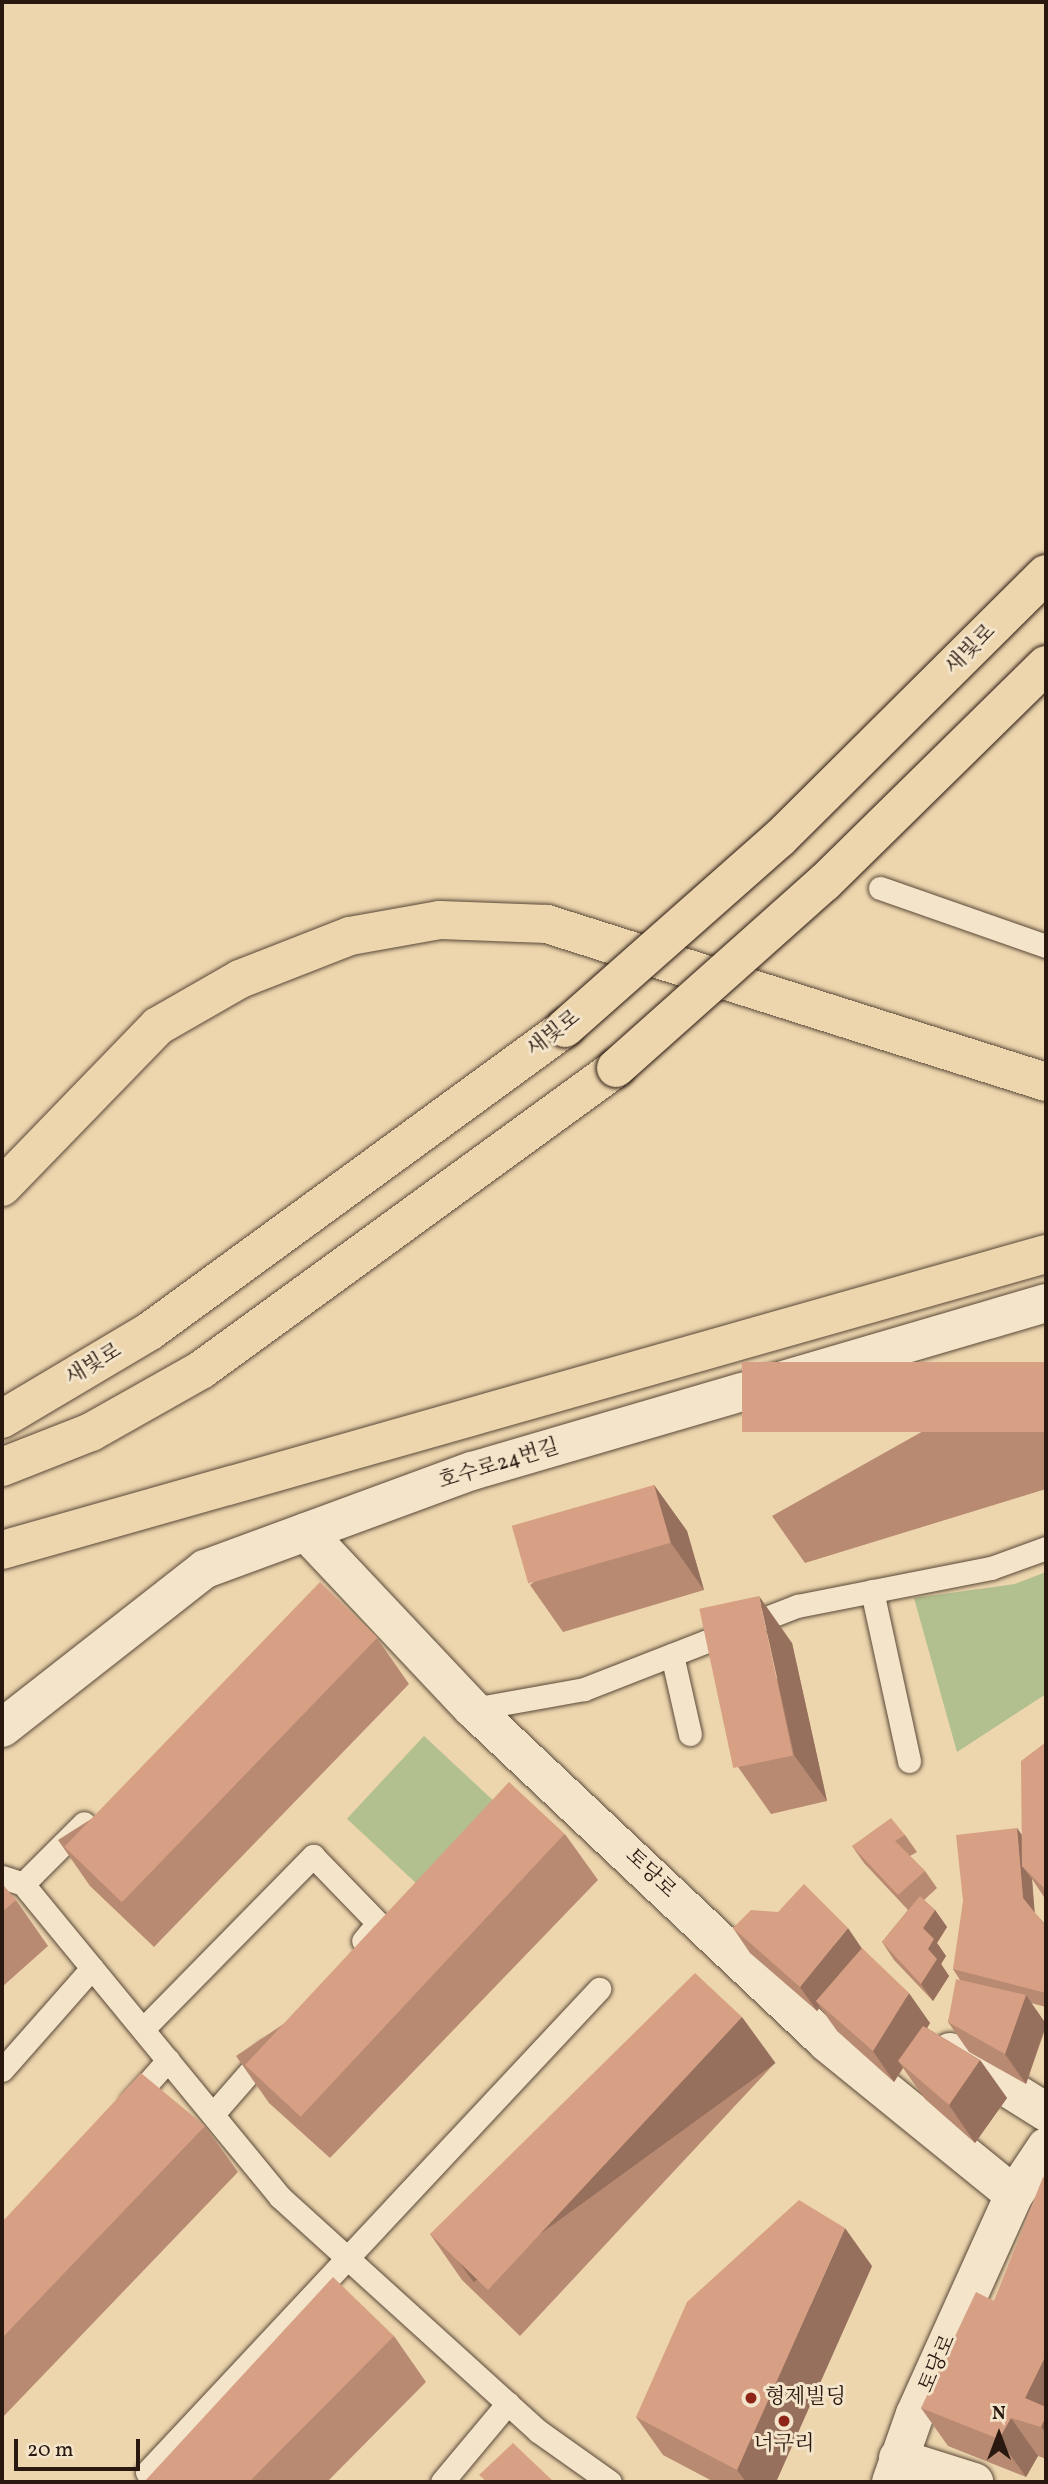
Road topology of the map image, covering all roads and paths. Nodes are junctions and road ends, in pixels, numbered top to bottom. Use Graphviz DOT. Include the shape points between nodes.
graph roads {
  1 [pos="1046,574"];
  2 [pos="1046,666"];
  3 [pos="880,888"];
  4 [pos="1046,946"];
  5 [pos="1046,1082"];
  6 [pos="2,1188"];
  7 [pos="1046,1254"];
  8 [pos="1046,1303"];
  9 [pos="2,1419"];
  10 [pos="2,1467"];
  11 [pos="306,1532"];
  12 [pos="1046,1548"];
  13 [pos="2,1550"];
  14 [pos="872,1591"];
  15 [pos="673,1655"];
  16 [pos="473,1709"];
  17 [pos="2,1728"];
  18 [pos="690,1734"];
  19 [pos="909,1761"];
  20 [pos="101,1806"];
  21 [pos="13,1880"];
  22 [pos="344,1964"];
  23 [pos="92,1968"];
  24 [pos="599,1989"];
  25 [pos="143,2029"];
  26 [pos="282,2034"];
  27 [pos="946,2050"];
  28 [pos="168,2060"];
  29 [pos="2,2070"];
  30 [pos="1046,2112"];
  31 [pos="213,2114"];
  32 [pos="113,2123"];
  33 [pos="1046,2147"];
  34 [pos="1014,2195"];
  35 [pos="346,2258"];
  36 [pos="508,2403"];
  37 [pos="894,2470"];
  38 [pos="147,2472"];
  39 [pos="442,2482"];
  40 [pos="610,2482"];
  41 [pos="974,2482"];
  1 -- 9 [label="main road, 새빛로, bridge" via="779,839 565,1028 150,1331"];
  2 -- 10 [label="main road, bridge" via="824,883 616,1068 201,1370 91,1432"];
  3 -- 4 [label="lane"];
  5 -- 6 [label="main road" via="547,924 440,920 350,936 240,979 158,1026"];
  7 -- 13 [label="main road"];
  8 -- 11 [label="street, 호수로24번길" via="472,1471"];
  11 -- 16 [label="street, 토당로"];
  11 -- 17 [label="street, 호수로24번길" via="205,1569"];
  12 -- 14 [label="lane" via="991,1568"];
  14 -- 15 [label="lane" via="797,1606"];
  14 -- 19 [label="lane"];
  15 -- 16 [label="lane" via="584,1689"];
  15 -- 18 [label="lane"];
  16 -- 34 [label="street, 토당로" via="825,2042"];
  20 -- 21 [label="lane"];
  21 -- 23 [label="lane"];
  22 -- 25 [label="lane" via="379,1923 313,1856"];
  23 -- 25 [label="lane"];
  23 -- 29 [label="lane"];
  24 -- 35 [label="lane"];
  25 -- 28 [label="lane"];
  26 -- 31 [label="lane"];
  27 -- 30 [label="street"];
  28 -- 31 [label="lane"];
  28 -- 32 [label="lane"];
  31 -- 35 [label="lane" via="280,2197"];
  33 -- 34 [label="street, 토당로"];
  34 -- 37 [label="street, 토당로"];
  35 -- 36 [label="lane"];
  35 -- 38 [label="lane"];
  36 -- 39 [label="lane"];
  36 -- 40 [label="lane"];
  37 -- 41 [label="street, 토당로"];
}
